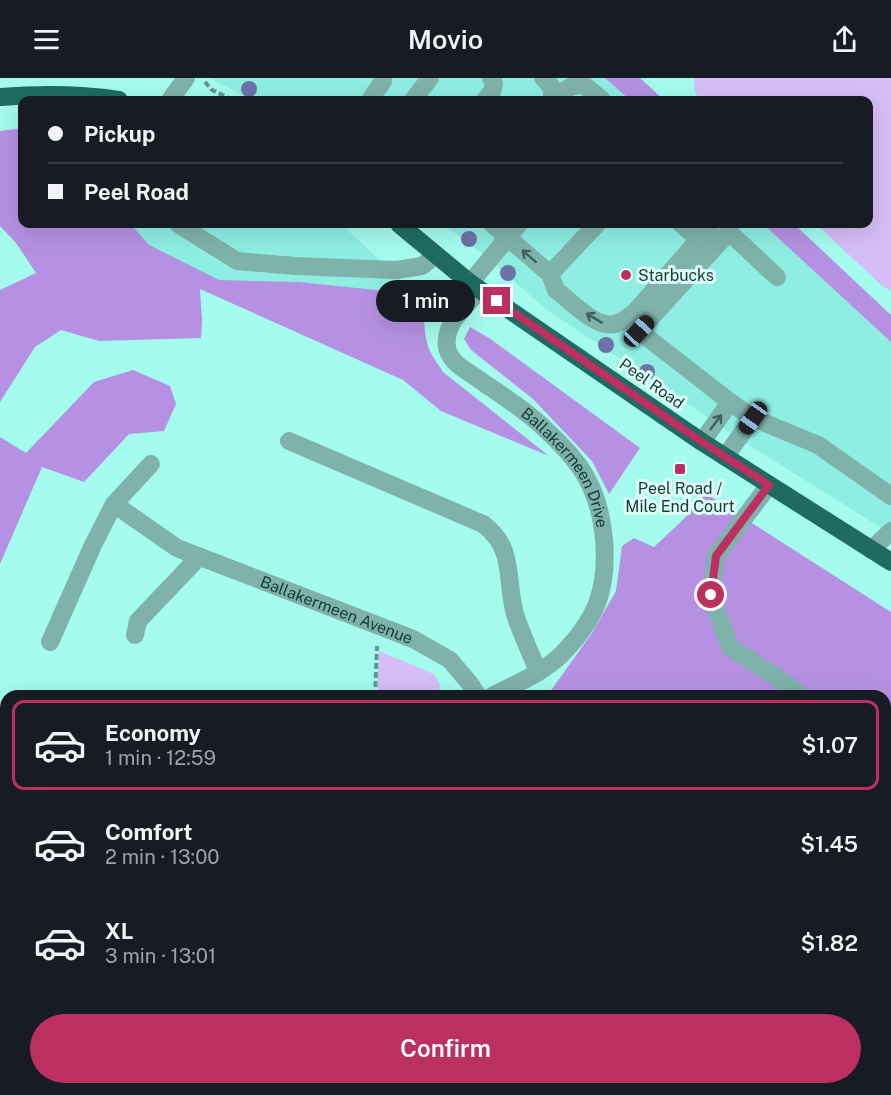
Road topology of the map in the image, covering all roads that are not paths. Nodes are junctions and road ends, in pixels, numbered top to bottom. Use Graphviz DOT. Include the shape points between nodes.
graph roads {
  1 [pos="186,78"];
  2 [pos="430,78"];
  3 [pos="491,78"];
  4 [pos="543,78"];
  5 [pos="383,81"];
  6 [pos="93,96"];
  7 [pos="173,96"];
  8 [pos="373,96"];
  9 [pos="416,96"];
  10 [pos="488,96"];
  11 [pos="553,96"];
  12 [pos="557,96"];
  13 [pos="597,96"];
  14 [pos="0,97"];
  15 [pos="184,228"];
  16 [pos="404,228"];
  17 [pos="496,228"];
  18 [pos="516,228"];
  19 [pos="593,228"];
  20 [pos="709,228"];
  21 [pos="507,238"];
  22 [pos="436,255"];
  23 [pos="550,274"];
  24 [pos="777,277"];
  25 [pos="475,287"];
  26 [pos="730,402"];
  27 [pos="753,418"];
  28 [pos="289,441"];
  29 [pos="702,442"];
  30 [pos="725,457"];
  31 [pos="151,464"];
  32 [pos="769,485"];
  33 [pos="891,496"];
  34 [pos="114,504"];
  35 [pos="891,531"];
  36 [pos="871,550"];
  37 [pos="199,557"];
  38 [pos="891,562"];
  39 [pos="135,635"];
  40 [pos="50,642"];
  41 [pos="538,672"];
  42 [pos="474,690"];
  43 [pos="504,690"];
  44 [pos="794,690"];
  1 -- 7 [label="street"];
  2 -- 9 [label="street"];
  3 -- 10 [label="street" via="494,83"];
  4 -- 11 [label="street" via="552,87"];
  5 -- 8 [label="street"];
  6 -- 14 [label="highway"];
  12 -- 13 [label="street" via="583,84"];
  15 -- 22 [label="street" via="237,261 396,270 422,266"];
  16 -- 22 [label="highway, Peel Road"];
  17 -- 21 [label="street"];
  18 -- 21 [label="street, Ballakermeen Drive"];
  19 -- 23 [label="street"];
  20 -- 23 [label="street, one-way" via="634,313 618,323 597,321 556,290"];
  23 -- 21 [label="street, one-way"];
  21 -- 25 [label="street, Ballakermeen Drive"];
  22 -- 25 [label="highway, Peel Road"];
  24 -- 26 [label="street" via="729,232 639,331"];
  25 -- 29 [label="highway, Peel Road"];
  25 -- 41 [label="street, Ballakermeen Drive" via="452,322 447,348 455,362 519,407 573,457 589,481 600,510 606,558 598,603 576,638"];
  26 -- 27 [label="street"];
  29 -- 26 [label="street, one-way"];
  27 -- 30 [label="street"];
  27 -- 33 [label="street" via="818,445"];
  28 -- 41 [label="street" via="483,524 495,533 504,546 516,614"];
  29 -- 30 [label="highway, Peel Road"];
  30 -- 32 [label="highway, Peel Road"];
  31 -- 34 [label="street"];
  32 -- 36 [label="highway, Peel Road"];
  32 -- 44 [label="street" via="716,556 711,595 730,647"];
  34 -- 37 [label="street, Ballakermeen Avenue" via="177,548"];
  34 -- 40 [label="street"];
  35 -- 36 [label="street"];
  36 -- 38 [label="highway, Peel Road"];
  37 -- 39 [label="street" via="144,613"];
  37 -- 42 [label="street, Ballakermeen Avenue" via="413,639 450,660"];
  41 -- 43 [label="street, Ballakermeen Drive"];
}
